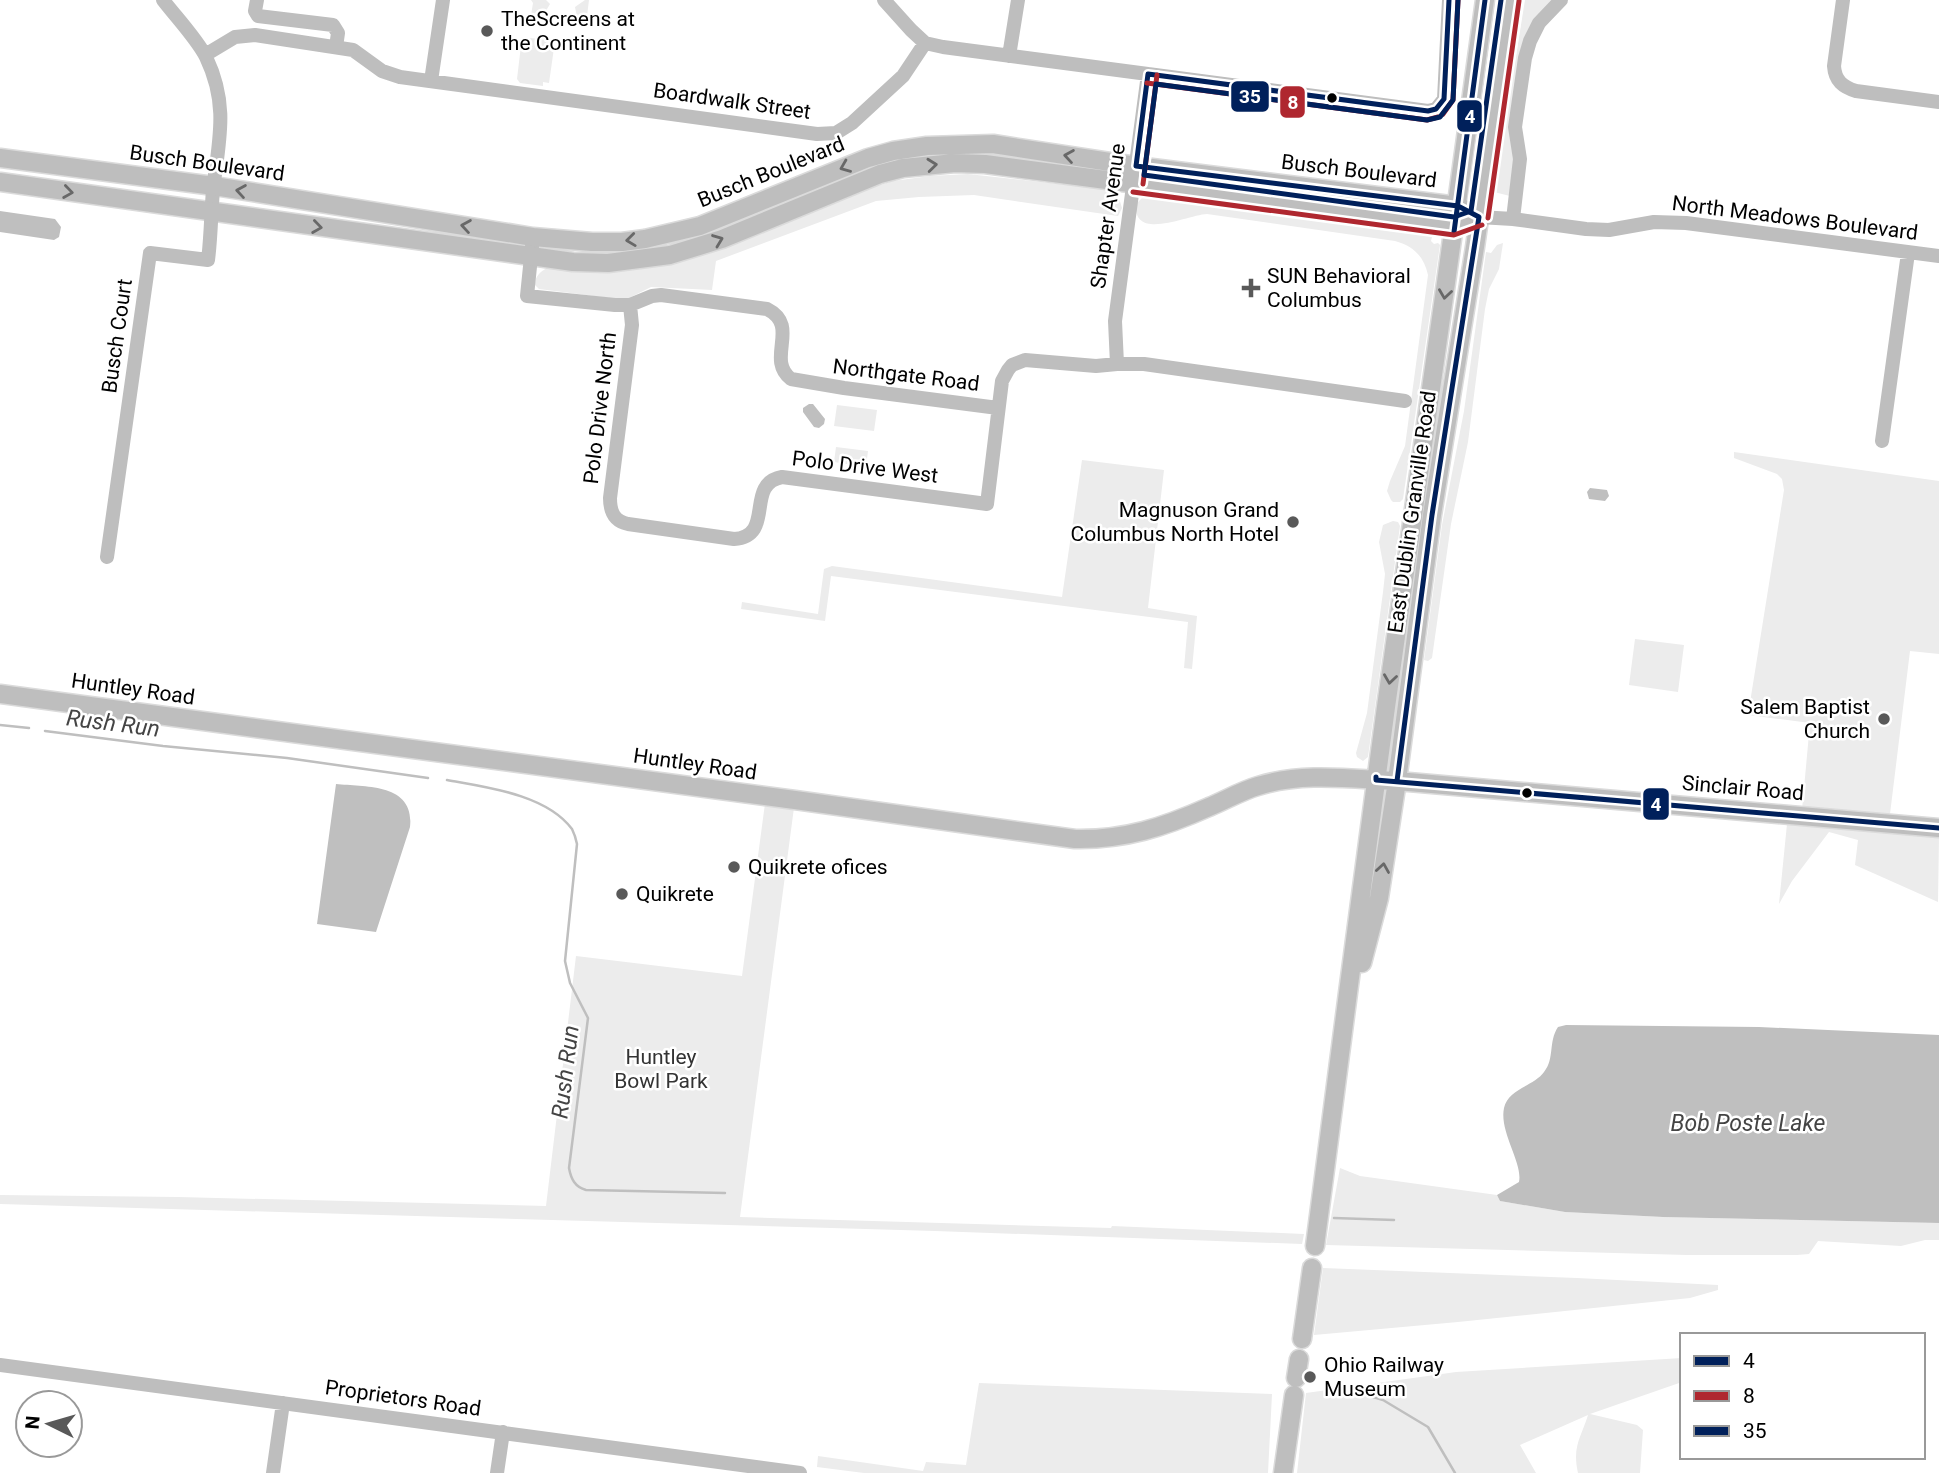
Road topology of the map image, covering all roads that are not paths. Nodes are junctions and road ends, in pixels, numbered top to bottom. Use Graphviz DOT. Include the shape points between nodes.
graph roads {
  1 [pos="163,0"];
  2 [pos="257,0"];
  3 [pos="443,0"];
  4 [pos="884,0"];
  5 [pos="1018,0"];
  6 [pos="1449,0"];
  7 [pos="1485,0"];
  8 [pos="1510,0"];
  9 [pos="1561,0"];
  10 [pos="1843,0"];
  11 [pos="925,43"];
  12 [pos="337,47"];
  13 [pos="205,55"];
  14 [pos="1009,56"];
  15 [pos="1149,74"];
  16 [pos="431,81"];
  17 [pos="1939,102"];
  18 [pos="0,158"];
  19 [pos="1135,175"];
  20 [pos="0,182"];
  21 [pos="214,186"];
  22 [pos="1458,206"];
  23 [pos="211,212"];
  24 [pos="1479,217"];
  25 [pos="1513,219"];
  26 [pos="1455,226"];
  27 [pos="534,237"];
  28 [pos="1908,253"];
  29 [pos="531,256"];
  30 [pos="1939,256"];
  31 [pos="630,305"];
  32 [pos="1117,363"];
  33 [pos="1405,401"];
  34 [pos="998,408"];
  35 [pos="1882,441"];
  36 [pos="613,516"];
  37 [pos="107,557"];
  38 [pos="0,694"];
  39 [pos="1376,780"];
  40 [pos="1397,781"];
  41 [pos="1939,828"];
  42 [pos="1345,1027"];
  43 [pos="1315,1246"];
  44 [pos="1312,1268"];
  45 [pos="1302,1339"];
  46 [pos="1299,1359"];
  47 [pos="0,1365"];
  48 [pos="283,1403"];
  49 [pos="503,1432"];
  50 [pos="716,1467"];
  51 [pos="274,1473"];
  52 [pos="497,1473"];
  53 [pos="800,1473"];
  54 [pos="1283,1473"];
  1 -- 13 [label="street, Busch Court"];
  2 -- 12 [label="street" via="258,16 333,25"];
  3 -- 16 [label="street"];
  4 -- 11 [label="street"];
  5 -- 14 [label="street"];
  6 -- 15 [label="street" via="1444,99 1428,111"];
  7 -- 22 [label="main road, East Dublin Granville Road"];
  8 -- 24 [label="main road, East Dublin Granville Road"];
  9 -- 25 [label="street" via="1539,23 1525,58 1515,128 1520,159"];
  10 -- 17 [label="street" via="1834,73 1846,88"];
  11 -- 14 [label="street"];
  11 -- 16 [label="street, Boardwalk Street" via="903,76 836,133"];
  12 -- 13 [label="street, Boardwalk Street" via="255,35 235,37"];
  12 -- 16 [label="street, Boardwalk Street" via="353,50 382,71"];
  13 -- 21 [label="street, Busch Court" via="222,115"];
  14 -- 15 [label="street"];
  15 -- 19 [label="street, Shapter Avenue"];
  18 -- 21 [label="main road, Busch Boulevard"];
  19 -- 22 [label="main road, Busch Boulevard"];
  19 -- 26 [label="main road, Busch Boulevard"];
  19 -- 27 [label="main road, Busch Boulevard, one-way" via="993,144 927,146 868,158 700,226 668,234 622,242"];
  29 -- 19 [label="main road, Busch Boulevard, one-way" via="608,263 670,255 903,168 955,163"];
  19 -- 32 [label="street, Shapter Avenue" via="1115,321"];
  20 -- 23 [label="main road, Busch Boulevard, one-way"];
  21 -- 23 [label="street, Busch Court"];
  27 -- 21 [label="main road, Busch Boulevard, one-way"];
  22 -- 24 [label="main road, Busch Boulevard"];
  22 -- 26 [label="main road, East Dublin Granville Road"];
  23 -- 29 [label="main road, Busch Boulevard, one-way"];
  23 -- 37 [label="street, Busch Court" via="208,260 150,253"];
  24 -- 25 [label="street, North Meadows Boulevard"];
  24 -- 26 [label="main road, Busch Boulevard"];
  24 -- 40 [label="main road, East Dublin Granville Road" via="1432,515"];
  25 -- 28 [label="street, North Meadows Boulevard" via="1609,230 1654,222 1686,223"];
  26 -- 39 [label="main road, East Dublin Granville Road, one-way"];
  27 -- 29 [label="street, Northgate Road"];
  28 -- 30 [label="street, North Meadows Boulevard"];
  28 -- 35 [label="street"];
  29 -- 31 [label="street, Northgate Road" via="527,296"];
  31 -- 34 [label="street, Northgate Road" via="661,295 767,309 782,323 781,367 791,379"];
  31 -- 36 [label="street, Polo Drive North" via="632,325 610,498"];
  32 -- 33 [label="street, Northgate Road"];
  32 -- 34 [label="street, Northgate Road" via="1018,362 1004,376"];
  34 -- 36 [label="street, Polo Drive West" via="987,504 782,477 765,486 755,527 740,538 628,524"];
  38 -- 39 [label="main road, Huntley Road" via="1075,839 1111,839 1147,831 1278,780"];
  39 -- 40 [label="main road, Sinclair Road"];
  39 -- 42 [label="main road, East Dublin Granville Road"];
  40 -- 41 [label="main road, Sinclair Road"];
  42 -- 40 [label="main road, East Dublin Granville Road, one-way" via="1379,898"];
  42 -- 43 [label="main road, East Dublin Granville Road"];
  44 -- 45 [label="main road"];
  46 -- 54 [label="main road"];
  47 -- 48 [label="street, Proprietors Road"];
  48 -- 49 [label="street, Proprietors Road"];
  48 -- 51 [label="street"];
  49 -- 50 [label="street, Proprietors Road"];
  49 -- 52 [label="street"];
  50 -- 53 [label="street, Proprietors Road"];
}
